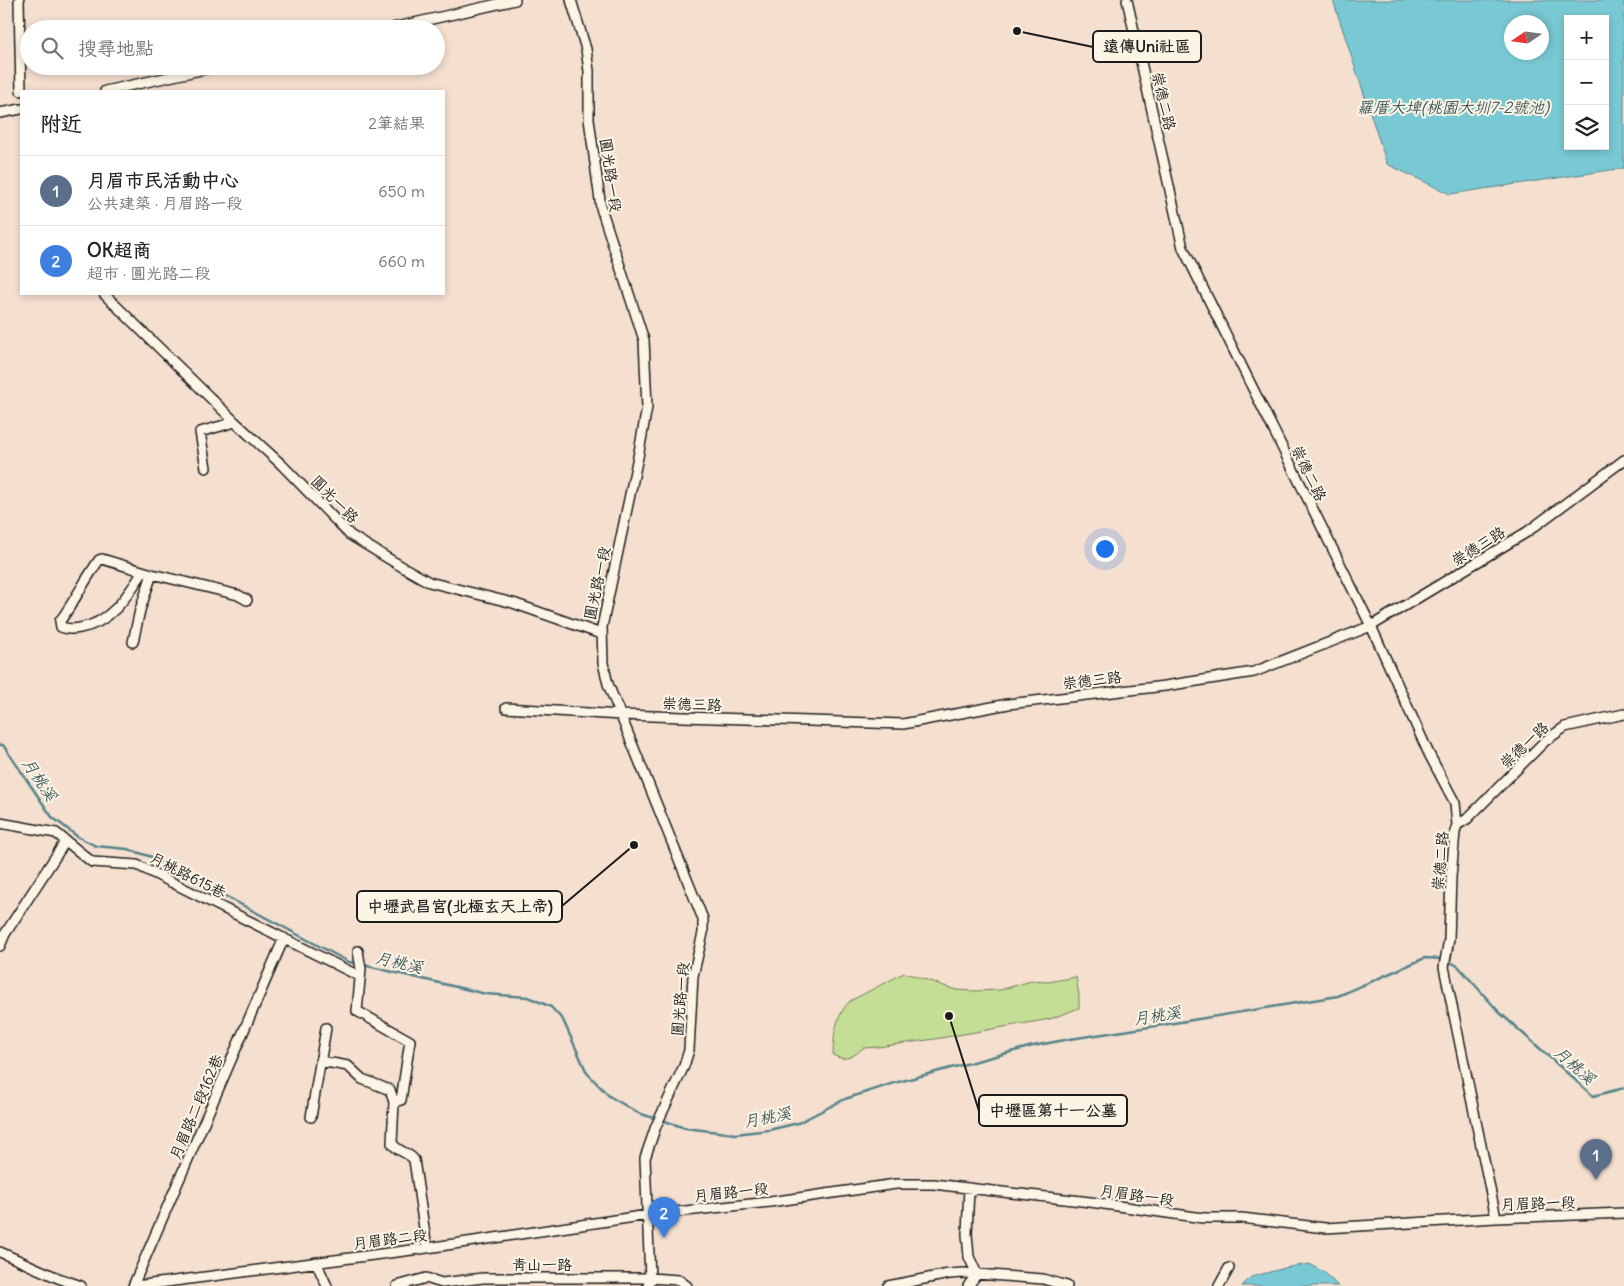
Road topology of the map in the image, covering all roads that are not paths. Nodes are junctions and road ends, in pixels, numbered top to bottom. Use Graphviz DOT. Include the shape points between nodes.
graph roads {
  1 [pos="20,0"];
  2 [pos="515,0"];
  3 [pos="572,0"];
  4 [pos="1127,0"];
  5 [pos="20,20"];
  6 [pos="427,20"];
  7 [pos="21,75"];
  8 [pos="178,75"];
  9 [pos="21,90"];
  10 [pos="110,90"];
  11 [pos="20,109"];
  12 [pos="0,113"];
  13 [pos="105,295"];
  14 [pos="235,422"];
  15 [pos="1624,460"];
  16 [pos="206,468"];
  17 [pos="147,573"];
  18 [pos="247,600"];
  19 [pos="1370,626"];
  20 [pos="602,634"];
  21 [pos="133,642"];
  22 [pos="506,708"];
  23 [pos="1624,714"];
  24 [pos="621,715"];
  25 [pos="0,823"];
  26 [pos="1457,825"];
  27 [pos="65,842"];
  28 [pos="284,938"];
  29 [pos="0,946"];
  30 [pos="358,951"];
  31 [pos="360,973"];
  32 [pos="326,1028"];
  33 [pos="320,1061"];
  34 [pos="394,1102"];
  35 [pos="311,1117"];
  36 [pos="969,1188"];
  37 [pos="1624,1213"];
  38 [pos="648,1215"];
  39 [pos="1496,1218"];
  40 [pos="427,1248"];
  41 [pos="0,1252"];
  42 [pos="316,1262"];
  43 [pos="1229,1268"];
  44 [pos="976,1274"];
  45 [pos="214,1281"];
  46 [pos="649,1282"];
  47 [pos="81,1286"];
  48 [pos="135,1286"];
  49 [pos="327,1286"];
  50 [pos="396,1286"];
  51 [pos="686,1286"];
  52 [pos="888,1286"];
  53 [pos="968,1286"];
  54 [pos="1067,1286"];
  55 [pos="1219,1286"];
  1 -- 5 [label="street"];
  2 -- 6 [label="street"];
  3 -- 20 [label="street, 圓光路一段" via="586,49 589,119 601,208 644,340 647,407"];
  4 -- 19 [label="street, 崇德二路" via="1183,248"];
  7 -- 9 [label="street"];
  8 -- 10 [label="street"];
  11 -- 12 [label="street"];
  13 -- 14 [label="street, 圓光一路"];
  14 -- 16 [label="street" via="200,432"];
  14 -- 20 [label="street, 圓光一路" via="350,535 394,562 429,582 513,603"];
  15 -- 19 [label="street, 崇德三路" via="1527,532"];
  17 -- 17 [label="street" via="99,560 60,622 61,627 72,630 102,621"];
  17 -- 18 [label="street"];
  17 -- 21 [label="street"];
  19 -- 24 [label="street, 崇德三路" via="1254,672 1008,704 903,724"];
  19 -- 26 [label="street, 崇德二路" via="1429,754 1453,797"];
  20 -- 24 [label="street, 圓光路一段" via="603,663"];
  22 -- 24 [label="street, 崇德三路"];
  23 -- 26 [label="street, 崇德一路" via="1557,732"];
  24 -- 38 [label="street, 圓光路一段" via="703,919 704,933 693,976 689,1050 645,1158"];
  25 -- 27 [label="street, 月桃路615巷" via="56,833"];
  26 -- 39 [label="street, 崇德二路" via="1444,968"];
  27 -- 28 [label="street, 月桃路615巷" via="92,862 137,865"];
  27 -- 29 [label="street"];
  28 -- 31 [label="street, 月桃路615巷"];
  28 -- 48 [label="street, 月眉路二段162巷"];
  30 -- 31 [label="street"];
  31 -- 34 [label="street" via="357,1011 410,1041 401,1100"];
  32 -- 33 [label="street"];
  33 -- 34 [label="street" via="348,1066 362,1079 390,1090"];
  33 -- 35 [label="street"];
  34 -- 40 [label="street" via="392,1143 414,1160"];
  36 -- 38 [label="street, 月眉路一段" via="896,1184"];
  36 -- 39 [label="street, 月眉路一段" via="1203,1218 1240,1218 1325,1228"];
  36 -- 44 [label="street" via="968,1249"];
  37 -- 39 [label="street, 月眉路一段"];
  38 -- 40 [label="street, 月眉路二段"];
  38 -- 46 [label="street, 圓光路一段"];
  40 -- 42 [label="street, 月眉路二段"];
  41 -- 47 [label="street"];
  42 -- 45 [label="street, 月眉路二段"];
  42 -- 49 [label="street"];
  43 -- 55 [label="street"];
  44 -- 52 [label="street" via="949,1274"];
  44 -- 53 [label="street"];
  44 -- 54 [label="street" via="1044,1278"];
  45 -- 48 [label="street, 月眉路二段"];
  46 -- 50 [label="street, 青山一路" via="483,1278 442,1283 426,1278"];
  46 -- 51 [label="street, 青山一路" via="678,1280"];
}
